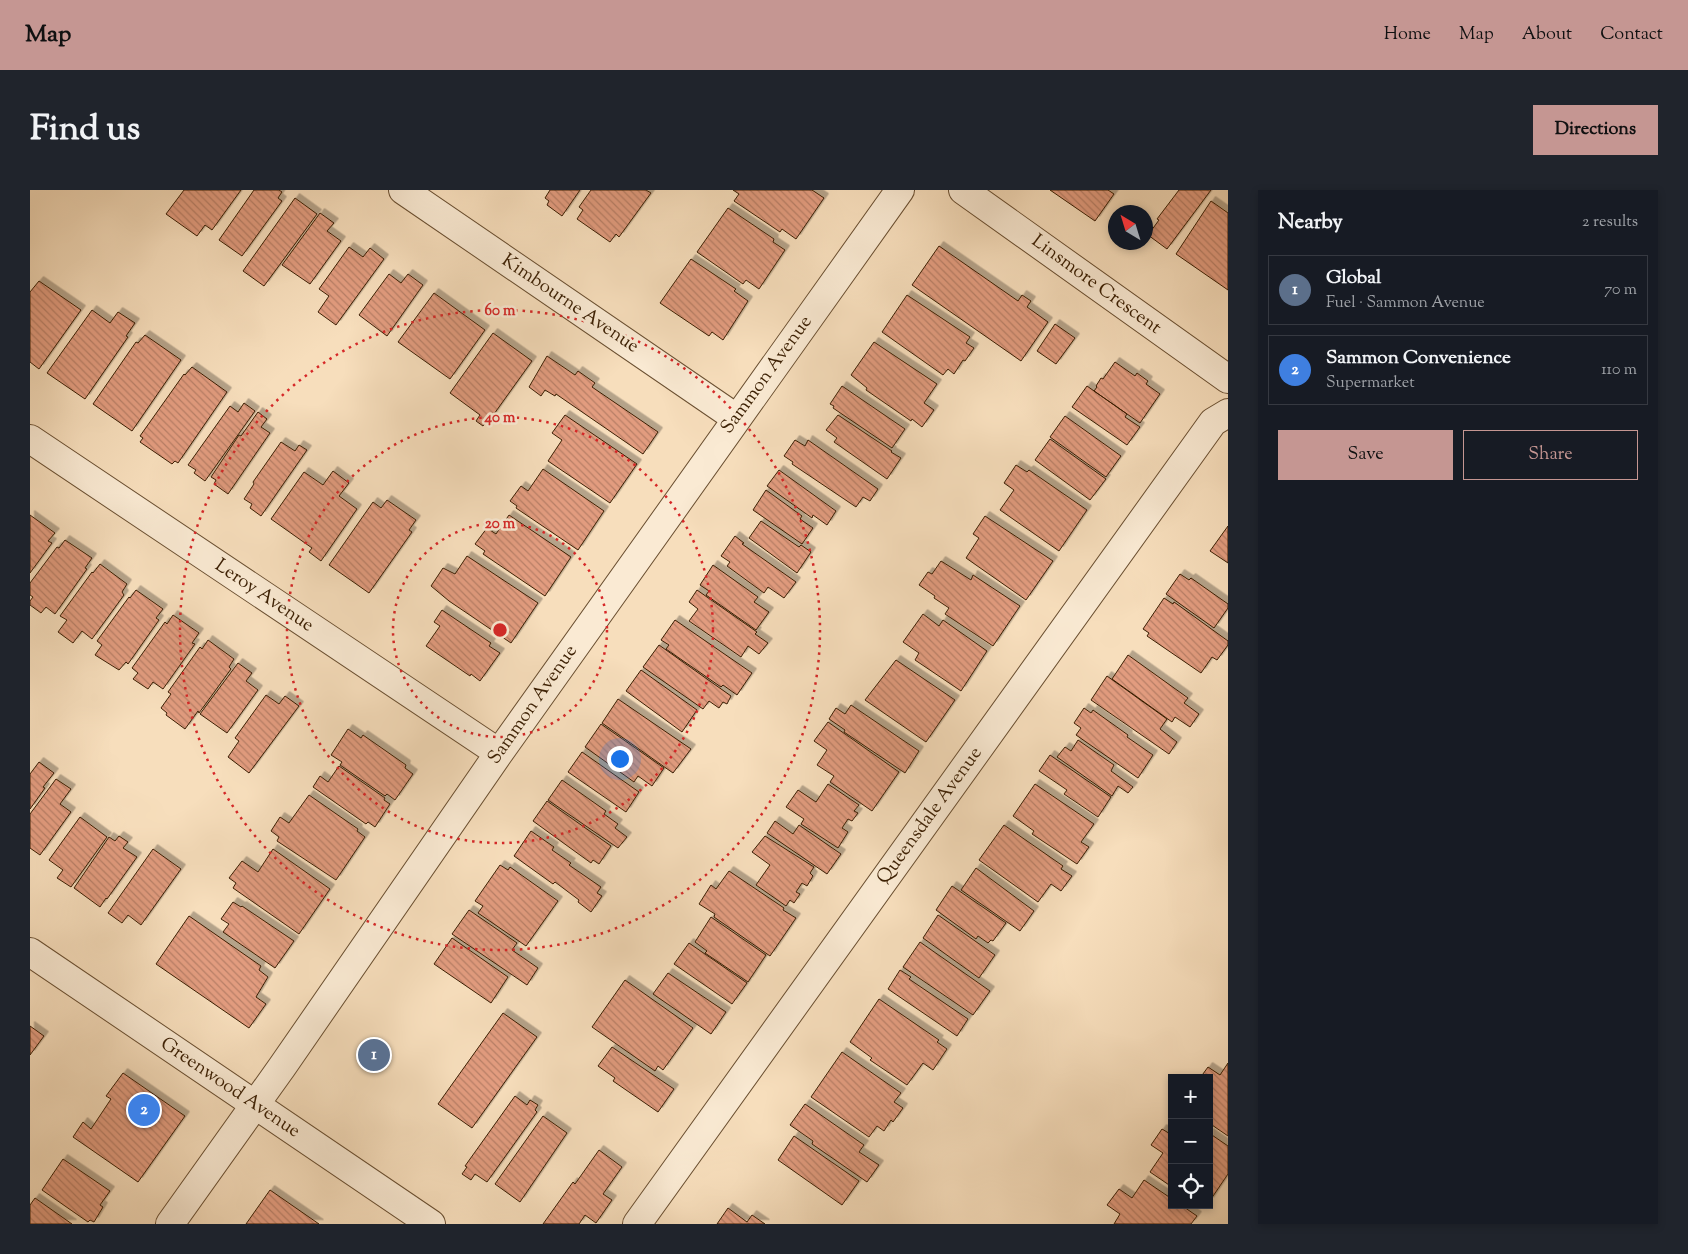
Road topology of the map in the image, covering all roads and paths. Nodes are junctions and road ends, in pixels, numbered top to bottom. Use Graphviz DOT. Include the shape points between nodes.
graph roads {
  1 [pos="403,190"];
  2 [pos="900,190"];
  3 [pos="963,190"];
  4 [pos="1228,379"];
  5 [pos="1228,413"];
  6 [pos="736,418"];
  7 [pos="30,439"];
  8 [pos="499,753"];
  9 [pos="30,952"];
  10 [pos="256,1106"];
  11 [pos="170,1224"];
  12 [pos="430,1224"];
  13 [pos="638,1224"];
  1 -- 6 [label="street, Kimbourne Avenue"];
  2 -- 6 [label="street, Sammon Avenue"];
  3 -- 4 [label="street, Linsmore Crescent"];
  5 -- 13 [label="street, Queensdale Avenue" via="1213,422"];
  6 -- 8 [label="street, Sammon Avenue"];
  7 -- 8 [label="street, Leroy Avenue"];
  8 -- 10 [label="street, Sammon Avenue"];
  9 -- 10 [label="street, Greenwood Avenue"];
  10 -- 11 [label="street, Sammon Avenue"];
  10 -- 12 [label="street, Greenwood Avenue"];
}
